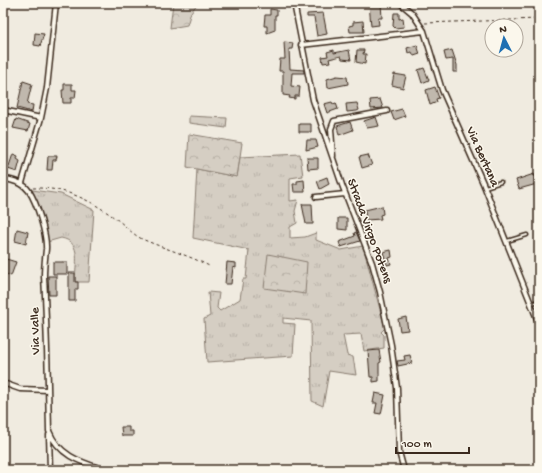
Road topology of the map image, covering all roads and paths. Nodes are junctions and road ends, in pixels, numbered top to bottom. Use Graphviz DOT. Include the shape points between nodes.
graph roads {
  1 [pos="56,3"];
  2 [pos="294,3"];
  3 [pos="400,3"];
  4 [pos="539,19"];
  5 [pos="418,21"];
  6 [pos="424,31"];
  7 [pos="301,45"];
  8 [pos="3,110"];
  9 [pos="387,111"];
  10 [pos="41,118"];
  11 [pos="333,159"];
  12 [pos="3,178"];
  13 [pos="501,182"];
  14 [pos="22,183"];
  15 [pos="485,187"];
  16 [pos="345,194"];
  17 [pos="316,197"];
  18 [pos="527,235"];
  19 [pos="506,242"];
  20 [pos="211,267"];
  21 [pos="539,301"];
  22 [pos="532,303"];
  23 [pos="539,324"];
  24 [pos="3,384"];
  25 [pos="48,390"];
  26 [pos="49,431"];
  27 [pos="50,470"];
  28 [pos="105,470"];
  29 [pos="404,470"];
  1 -- 10 [label="street" via="47,88"];
  2 -- 7 [label="street, Strada Virgo Potens"];
  3 -- 5 [label="street, Via Bertana"];
  4 -- 5 [label="path" via="440,23"];
  5 -- 6 [label="street, Via Bertana"];
  6 -- 7 [label="street"];
  6 -- 15 [label="street, Via Bertana" via="442,90"];
  7 -- 11 [label="street, Strada Virgo Potens" via="310,92"];
  8 -- 10 [label="street"];
  9 -- 11 [label="street" via="333,122"];
  10 -- 14 [label="street"];
  11 -- 16 [label="street, Strada Virgo Potens"];
  12 -- 14 [label="street"];
  13 -- 15 [label="lane"];
  14 -- 20 [label="path" via="32,188 57,189 71,194 110,214 139,237"];
  14 -- 25 [label="street, Via Valle" via="29,191 37,210 46,248 44,263"];
  15 -- 19 [label="street, Via Bertana"];
  16 -- 17 [label="street"];
  16 -- 29 [label="street, Strada Virgo Potens" via="372,263 387,322 397,388 399,452"];
  18 -- 19 [label="lane"];
  19 -- 22 [label="street, Via Bertana"];
  21 -- 22 [label="lane"];
  22 -- 23 [label="street, Via Bertana"];
  24 -- 25 [label="street" via="20,389"];
  25 -- 26 [label="street, Via Valle"];
  26 -- 27 [label="street"];
  26 -- 28 [label="street, Via Valle" via="53,442 62,452"];
}
